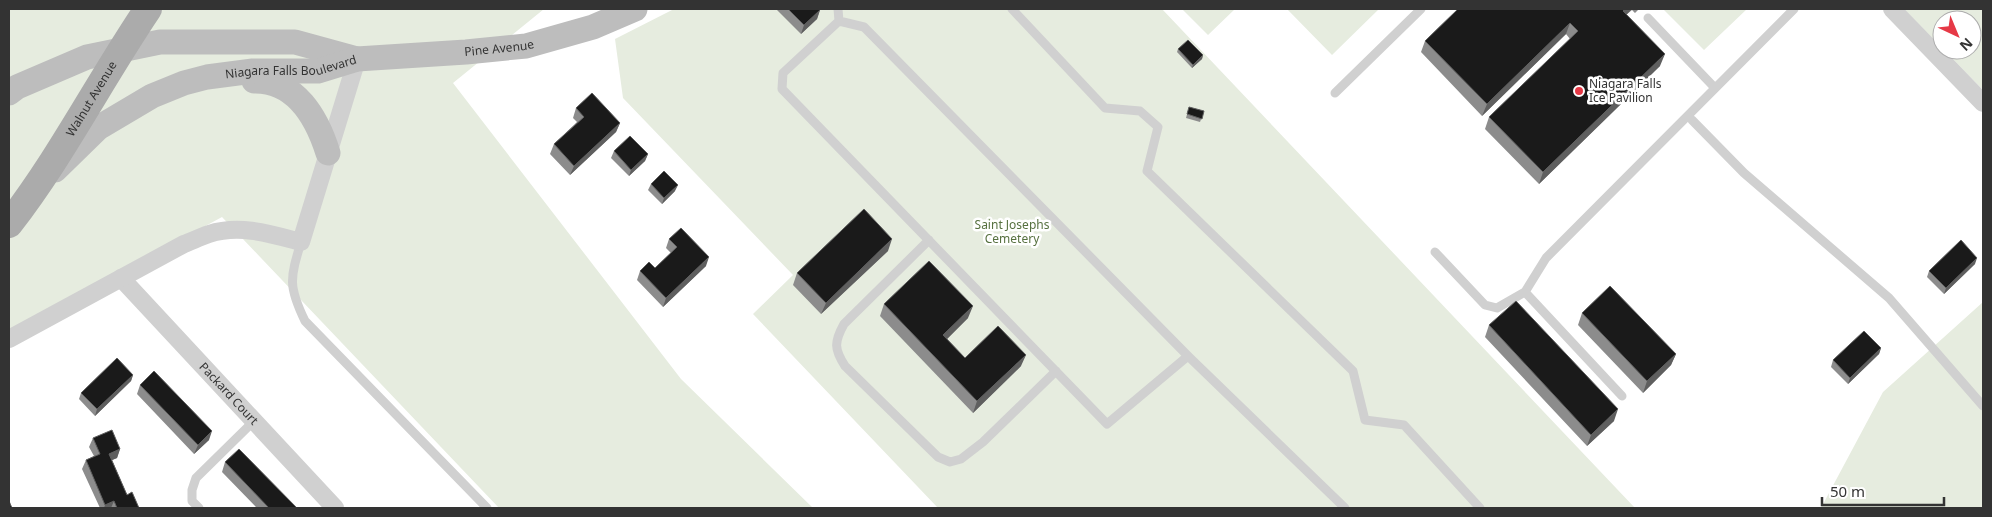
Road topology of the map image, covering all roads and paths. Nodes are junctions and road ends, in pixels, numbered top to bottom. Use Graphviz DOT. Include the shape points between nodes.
graph roads {
  1 [pos="148,9"];
  2 [pos="635,9"];
  3 [pos="838,9"];
  4 [pos="1012,9"];
  5 [pos="1421,9"];
  6 [pos="1794,9"];
  7 [pos="1892,9"];
  8 [pos="1648,18"];
  9 [pos="840,21"];
  10 [pos="120,50"];
  11 [pos="357,59"];
  12 [pos="207,77"];
  13 [pos="1715,88"];
  14 [pos="1335,92"];
  15 [pos="9,93"];
  16 [pos="1983,104"];
  17 [pos="1692,120"];
  18 [pos="328,153"];
  19 [pos="36,190"];
  20 [pos="9,224"];
  21 [pos="929,240"];
  22 [pos="301,242"];
  23 [pos="1435,252"];
  24 [pos="121,278"];
  25 [pos="1525,292"];
  26 [pos="9,339"];
  27 [pos="1188,356"];
  28 [pos="1056,371"];
  29 [pos="1622,396"];
  30 [pos="1983,406"];
  31 [pos="253,422"];
  32 [pos="199,508"];
  33 [pos="334,508"];
  34 [pos="487,508"];
  35 [pos="1345,508"];
  36 [pos="1480,508"];
  1 -- 10 [label="main road, Walnut Avenue"];
  2 -- 11 [label="main road, Pine Avenue" via="593,26 526,46"];
  3 -- 9 [label="lane"];
  4 -- 36 [label="lane" via="1105,108 1140,111 1158,127 1147,171 1352,371 1365,420 1404,424"];
  5 -- 14 [label="lane"];
  6 -- 13 [label="lane"];
  7 -- 16 [label="street"];
  8 -- 13 [label="lane"];
  9 -- 21 [label="lane" via="783,73 782,89"];
  9 -- 27 [label="lane" via="864,27"];
  10 -- 11 [label="main road, Niagara Falls Boulevard" via="160,42 295,42"];
  10 -- 15 [label="main road, Niagara Falls Boulevard" via="87,57"];
  10 -- 19 [label="main road, Walnut Avenue"];
  11 -- 12 [label="main road, Niagara Falls Boulevard" via="318,71 253,71"];
  11 -- 18 [label="street"];
  12 -- 18 [label="main road" via="230,82 257,81 288,89 314,118"];
  12 -- 19 [label="main road, Niagara Falls Boulevard" via="152,96 98,128"];
  13 -- 25 [label="lane" via="1546,258"];
  17 -- 30 [label="lane" via="1744,173 1889,298"];
  18 -- 22 [label="street"];
  19 -- 20 [label="main road, Niagara Falls Boulevard"];
  21 -- 28 [label="lane"];
  21 -- 28 [label="lane" via="844,324 837,337 837,353 845,366 938,457 950,462 961,459 983,442"];
  22 -- 24 [label="street" via="240,230 210,234 184,244"];
  22 -- 34 [label="lane" via="292,272 293,296 305,321"];
  23 -- 25 [label="lane" via="1485,305 1497,308"];
  24 -- 26 [label="street"];
  24 -- 31 [label="street, Packard Court"];
  25 -- 29 [label="lane"];
  27 -- 28 [label="lane" via="1107,424"];
  27 -- 35 [label="lane"];
  31 -- 32 [label="lane" via="196,478 192,501"];
  31 -- 33 [label="street, Packard Court"];
}
